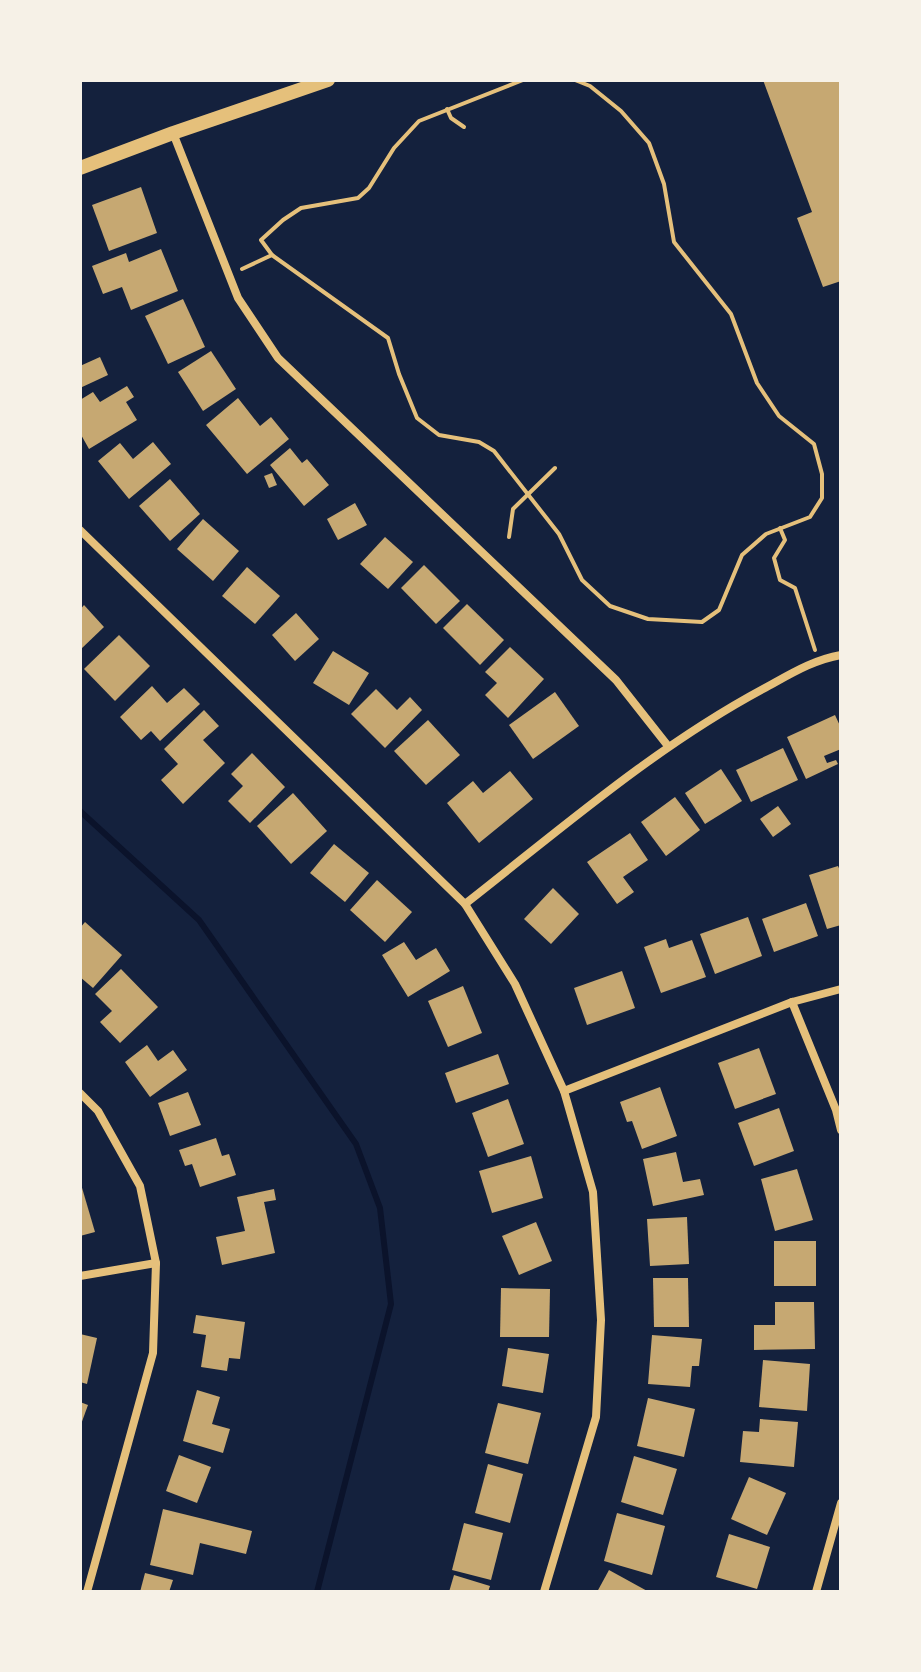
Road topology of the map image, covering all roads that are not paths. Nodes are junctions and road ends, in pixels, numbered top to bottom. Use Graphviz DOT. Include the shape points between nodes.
graph roads {
  1 [pos="328,80"];
  2 [pos="173,133"];
  3 [pos="80,168"];
  4 [pos="80,530"];
  5 [pos="841,655"];
  6 [pos="668,746"];
  7 [pos="465,904"];
  8 [pos="841,989"];
  9 [pos="792,1002"];
  10 [pos="564,1091"];
  11 [pos="80,1093"];
  12 [pos="841,1130"];
  13 [pos="156,1263"];
  14 [pos="80,1276"];
  15 [pos="841,1503"];
  16 [pos="87,1592"];
  17 [pos="544,1592"];
  18 [pos="816,1592"];
  1 -- 2 [label="street"];
  2 -- 3 [label="street"];
  2 -- 6 [label="street" via="238,298 278,358 616,680"];
  4 -- 7 [label="street"];
  5 -- 6 [label="street" via="818,659"];
  6 -- 7 [label="street"];
  7 -- 10 [label="street" via="515,984"];
  8 -- 9 [label="street"];
  9 -- 10 [label="street"];
  9 -- 12 [label="street"];
  10 -- 17 [label="street" via="593,1192 601,1320 596,1417"];
  11 -- 13 [label="street" via="98,1111 140,1186"];
  13 -- 14 [label="street"];
  13 -- 16 [label="street" via="153,1353"];
  15 -- 18 [label="street"];
}
